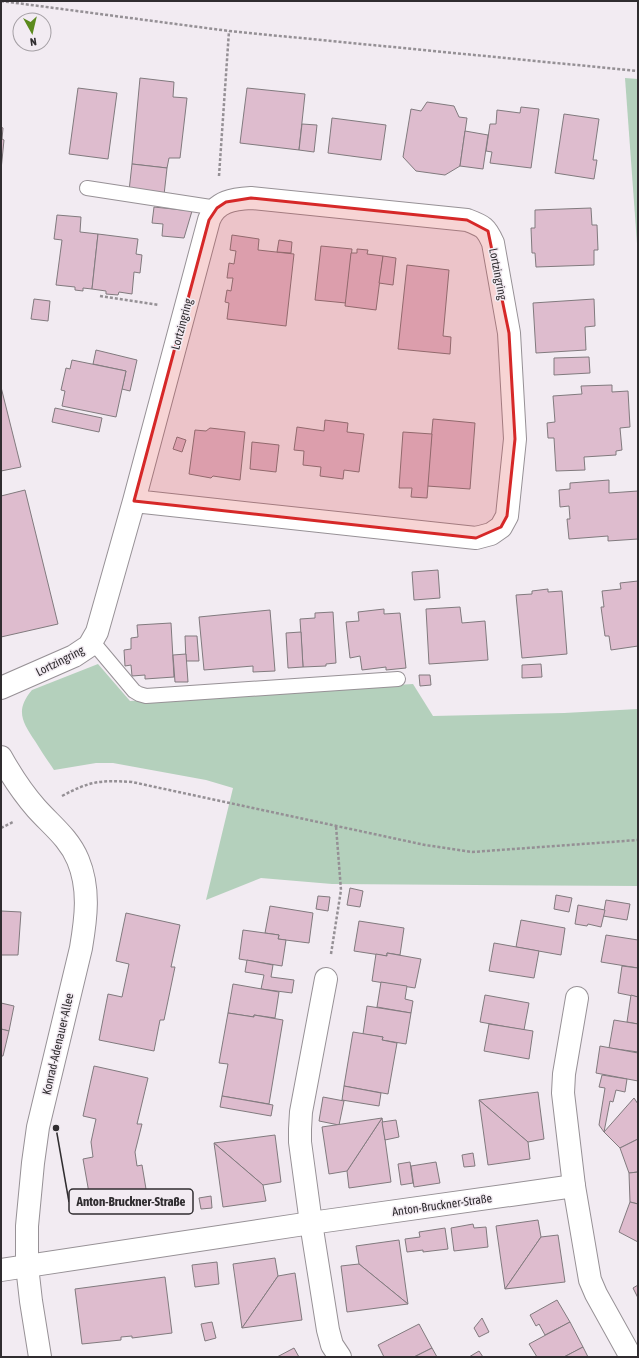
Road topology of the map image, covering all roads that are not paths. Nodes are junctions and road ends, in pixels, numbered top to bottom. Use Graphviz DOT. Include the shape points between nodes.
graph roads {
  1 [pos="87,188"];
  2 [pos="217,208"];
  3 [pos="134,501"];
  4 [pos="92,641"];
  5 [pos="398,679"];
  6 [pos="1,688"];
  7 [pos="1,757"];
  8 [pos="326,979"];
  9 [pos="577,998"];
  10 [pos="574,1186"];
  11 [pos="310,1223"];
  12 [pos="27,1266"];
  13 [pos="1,1270"];
  14 [pos="40,1357"];
  15 [pos="340,1357"];
  16 [pos="631,1357"];
  1 -- 2 [label="lane"];
  2 -- 3 [label="street, Lortzingring" via="210,220"];
  2 -- 3 [label="street, Lortzingring" via="226,202 251,198 467,220 482,225 488,231 493,243 509,333 515,439 507,516 501,527 491,534 476,538"];
  3 -- 4 [label="street, Lortzingring" via="101,620"];
  4 -- 5 [label="lane" via="134,691 146,696"];
  4 -- 6 [label="street, Lortzingring" via="74,656"];
  7 -- 12 [label="street, Konrad-Adenauer-Allee" via="21,790 61,832 78,860 86,894 86,918 81,948 38,1127 28,1226"];
  8 -- 11 [label="street" via="301,1112 300,1142"];
  9 -- 10 [label="street" via="564,1074"];
  10 -- 11 [label="street, Anton-Bruckner-Straße"];
  10 -- 16 [label="street" via="590,1280"];
  11 -- 12 [label="street, Anton-Bruckner-Straße"];
  11 -- 15 [label="street" via="328,1330 332,1345"];
  12 -- 13 [label="street, Anton-Bruckner-Straße"];
  12 -- 14 [label="street, Konrad-Adenauer-Allee"];
}
